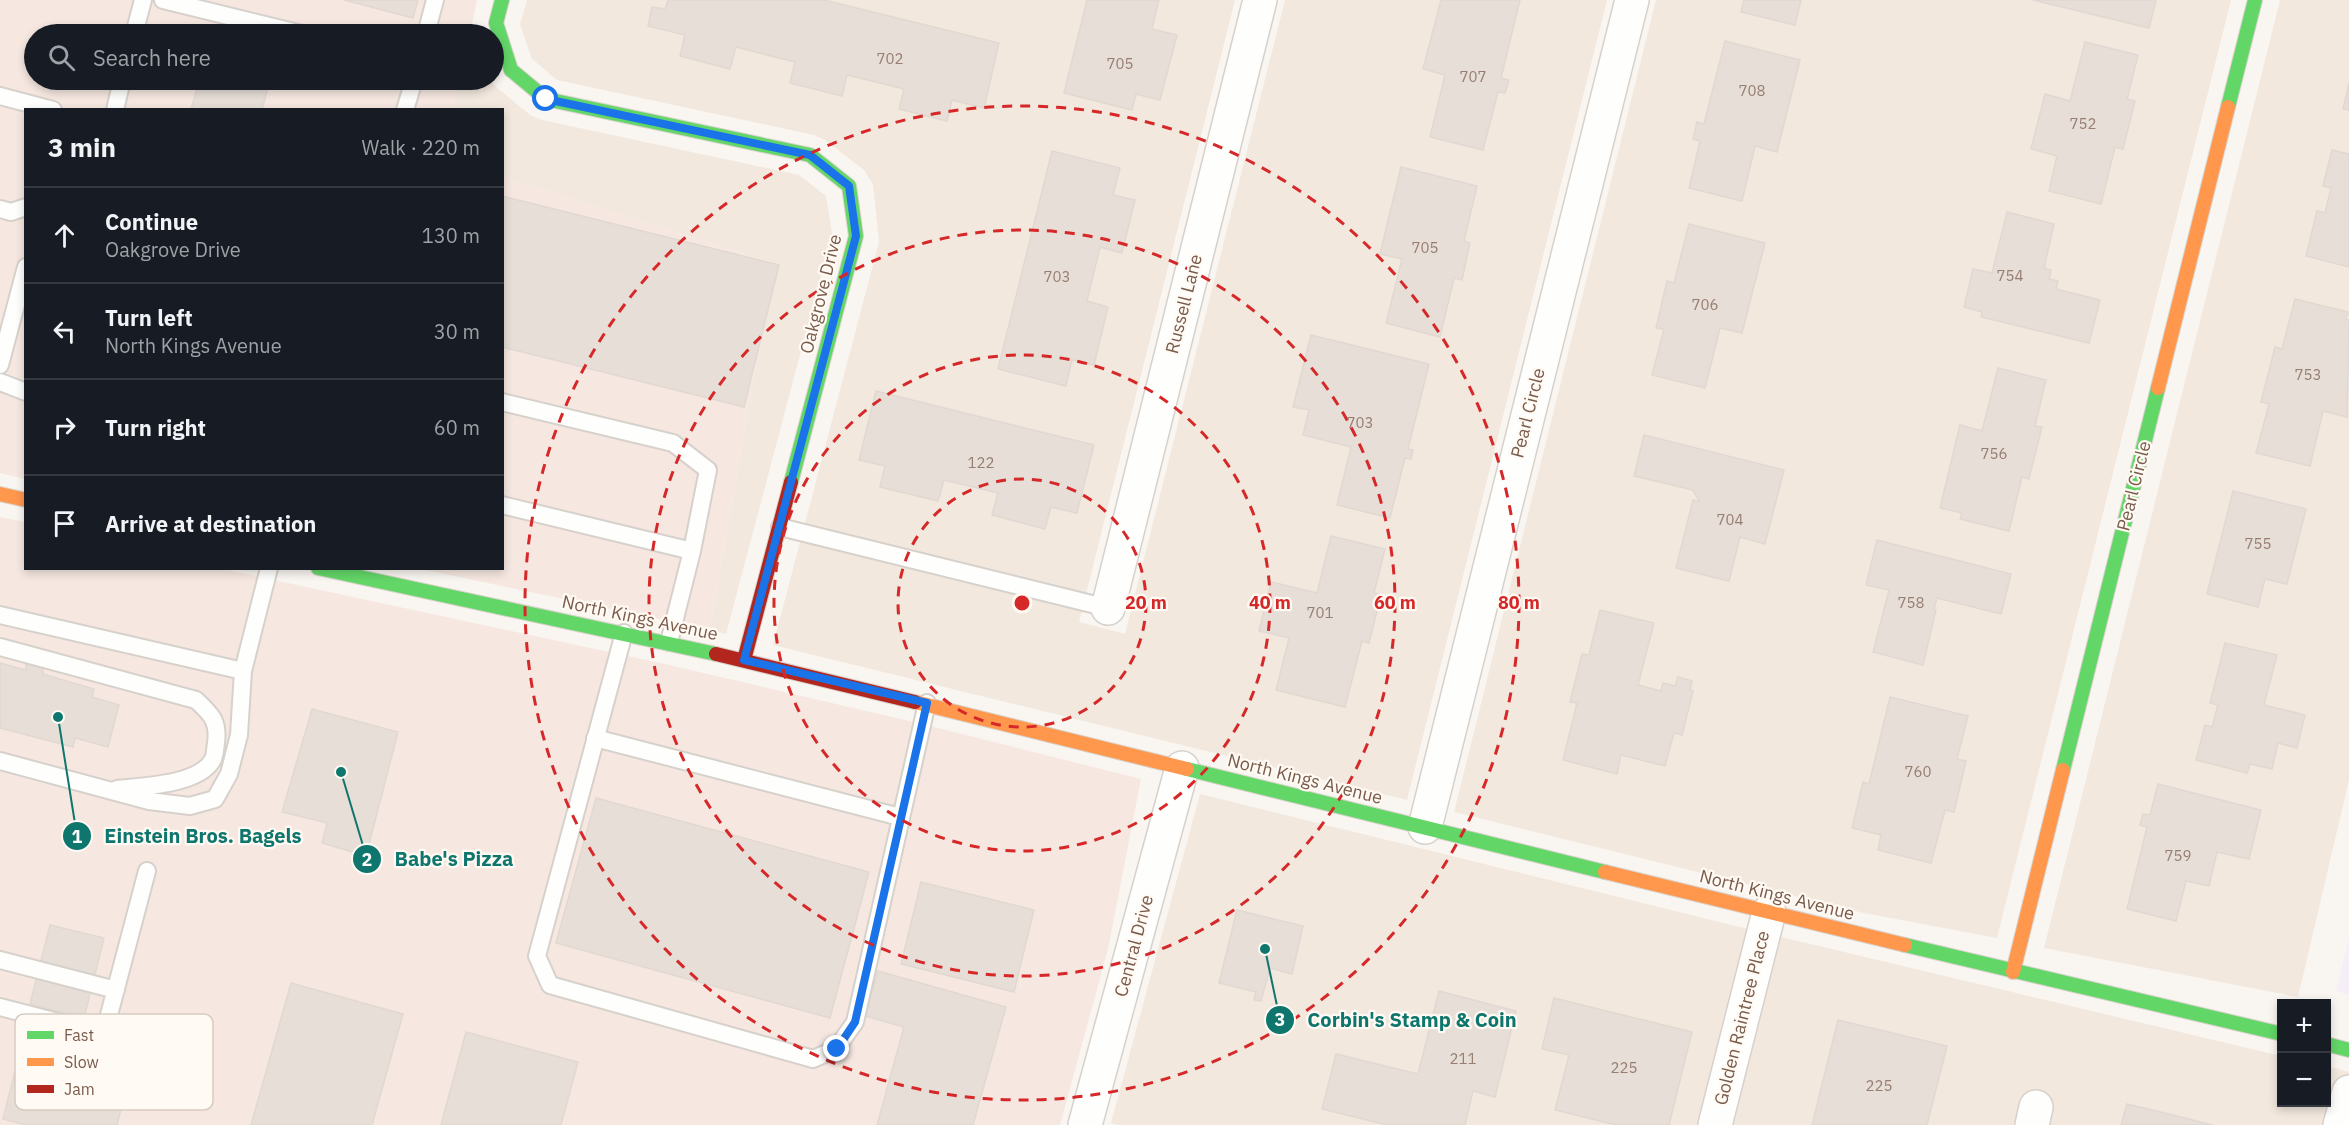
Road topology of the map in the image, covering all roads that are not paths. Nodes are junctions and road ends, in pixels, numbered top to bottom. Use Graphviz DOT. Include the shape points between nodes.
graph roads {
  1 [pos="142,0"];
  2 [pos="163,0"];
  3 [pos="435,0"];
  4 [pos="502,0"];
  5 [pos="1260,0"];
  6 [pos="1632,0"];
  7 [pos="2255,0"];
  8 [pos="136,24"];
  9 [pos="261,24"];
  10 [pos="429,24"];
  11 [pos="496,24"];
  12 [pos="504,48"];
  13 [pos="120,90"];
  14 [pos="411,90"];
  15 [pos="0,96"];
  16 [pos="45,108"];
  17 [pos="115,108"];
  18 [pos="406,108"];
  19 [pos="24,208"];
  20 [pos="0,209"];
  21 [pos="24,282"];
  22 [pos="18,327"];
  23 [pos="0,365"];
  24 [pos="0,382"];
  25 [pos="24,391"];
  26 [pos="504,402"];
  27 [pos="0,494"];
  28 [pos="24,500"];
  29 [pos="504,505"];
  30 [pos="780,526"];
  31 [pos="692,551"];
  32 [pos="268,570"];
  33 [pos="327,570"];
  34 [pos="1108,608"];
  35 [pos="0,615"];
  36 [pos="624,633"];
  37 [pos="669,642"];
  38 [pos="0,647"];
  39 [pos="744,660"];
  40 [pos="243,671"];
  41 [pos="927,703"];
  42 [pos="596,738"];
  43 [pos="0,761"];
  44 [pos="1182,768"];
  45 [pos="107,790"];
  46 [pos="900,817"];
  47 [pos="1425,827"];
  48 [pos="147,872"];
  49 [pos="1769,912"];
  50 [pos="0,960"];
  51 [pos="2013,972"];
  52 [pos="116,990"];
  53 [pos="0,1007"];
  54 [pos="27,1014"];
  55 [pos="109,1014"];
  56 [pos="2277,1033"];
  57 [pos="2331,1045"];
  58 [pos="2349,1050"];
  59 [pos="2349,1092"];
  60 [pos="1085,1125"];
  61 [pos="1715,1125"];
  62 [pos="2340,1125"];
  1 -- 8 [label="lane"];
  2 -- 9 [label="lane"];
  3 -- 10 [label="lane"];
  4 -- 11 [label="street, Oakgrove Drive"];
  5 -- 34 [label="street, Russell Lane"];
  6 -- 47 [label="street, Pearl Circle"];
  7 -- 51 [label="street, Pearl Circle"];
  12 -- 30 [label="street, Oakgrove Drive" via="511,70 546,99 810,155 849,186 856,236"];
  13 -- 17 [label="lane"];
  14 -- 18 [label="lane"];
  15 -- 16 [label="lane"];
  19 -- 20 [label="lane" via="11,212"];
  21 -- 22 [label="lane"];
  22 -- 23 [label="lane"];
  24 -- 25 [label="lane"];
  26 -- 31 [label="lane" via="673,443 708,470"];
  27 -- 28 [label="street"];
  29 -- 31 [label="lane"];
  30 -- 34 [label="lane"];
  30 -- 39 [label="street, Oakgrove Drive"];
  31 -- 37 [label="lane"];
  32 -- 40 [label="lane"];
  33 -- 36 [label="street, North Kings Avenue"];
  35 -- 40 [label="lane"];
  36 -- 37 [label="street, North Kings Avenue"];
  36 -- 42 [label="lane"];
  37 -- 39 [label="street, North Kings Avenue"];
  38 -- 45 [label="lane" via="196,700 213,716 217,734 213,760 198,775"];
  39 -- 41 [label="street, North Kings Avenue"];
  40 -- 45 [label="lane" via="239,735 229,774 215,799 190,806"];
  41 -- 44 [label="street, North Kings Avenue"];
  41 -- 46 [label="lane"];
  42 -- 46 [label="lane"];
  42 -- 46 [label="lane" via="537,956 550,985 813,1059 837,1049 855,1022"];
  43 -- 45 [label="lane"];
  44 -- 47 [label="street, North Kings Avenue"];
  44 -- 60 [label="street, Central Drive"];
  47 -- 49 [label="street, North Kings Avenue"];
  48 -- 52 [label="lane"];
  49 -- 51 [label="street, North Kings Avenue"];
  49 -- 61 [label="street, Golden Raintree Place"];
  50 -- 52 [label="lane"];
  51 -- 56 [label="street, North Kings Avenue"];
  52 -- 55 [label="lane"];
  53 -- 54 [label="lane"];
  57 -- 58 [label="street"];
  59 -- 62 [label="street"];
}
